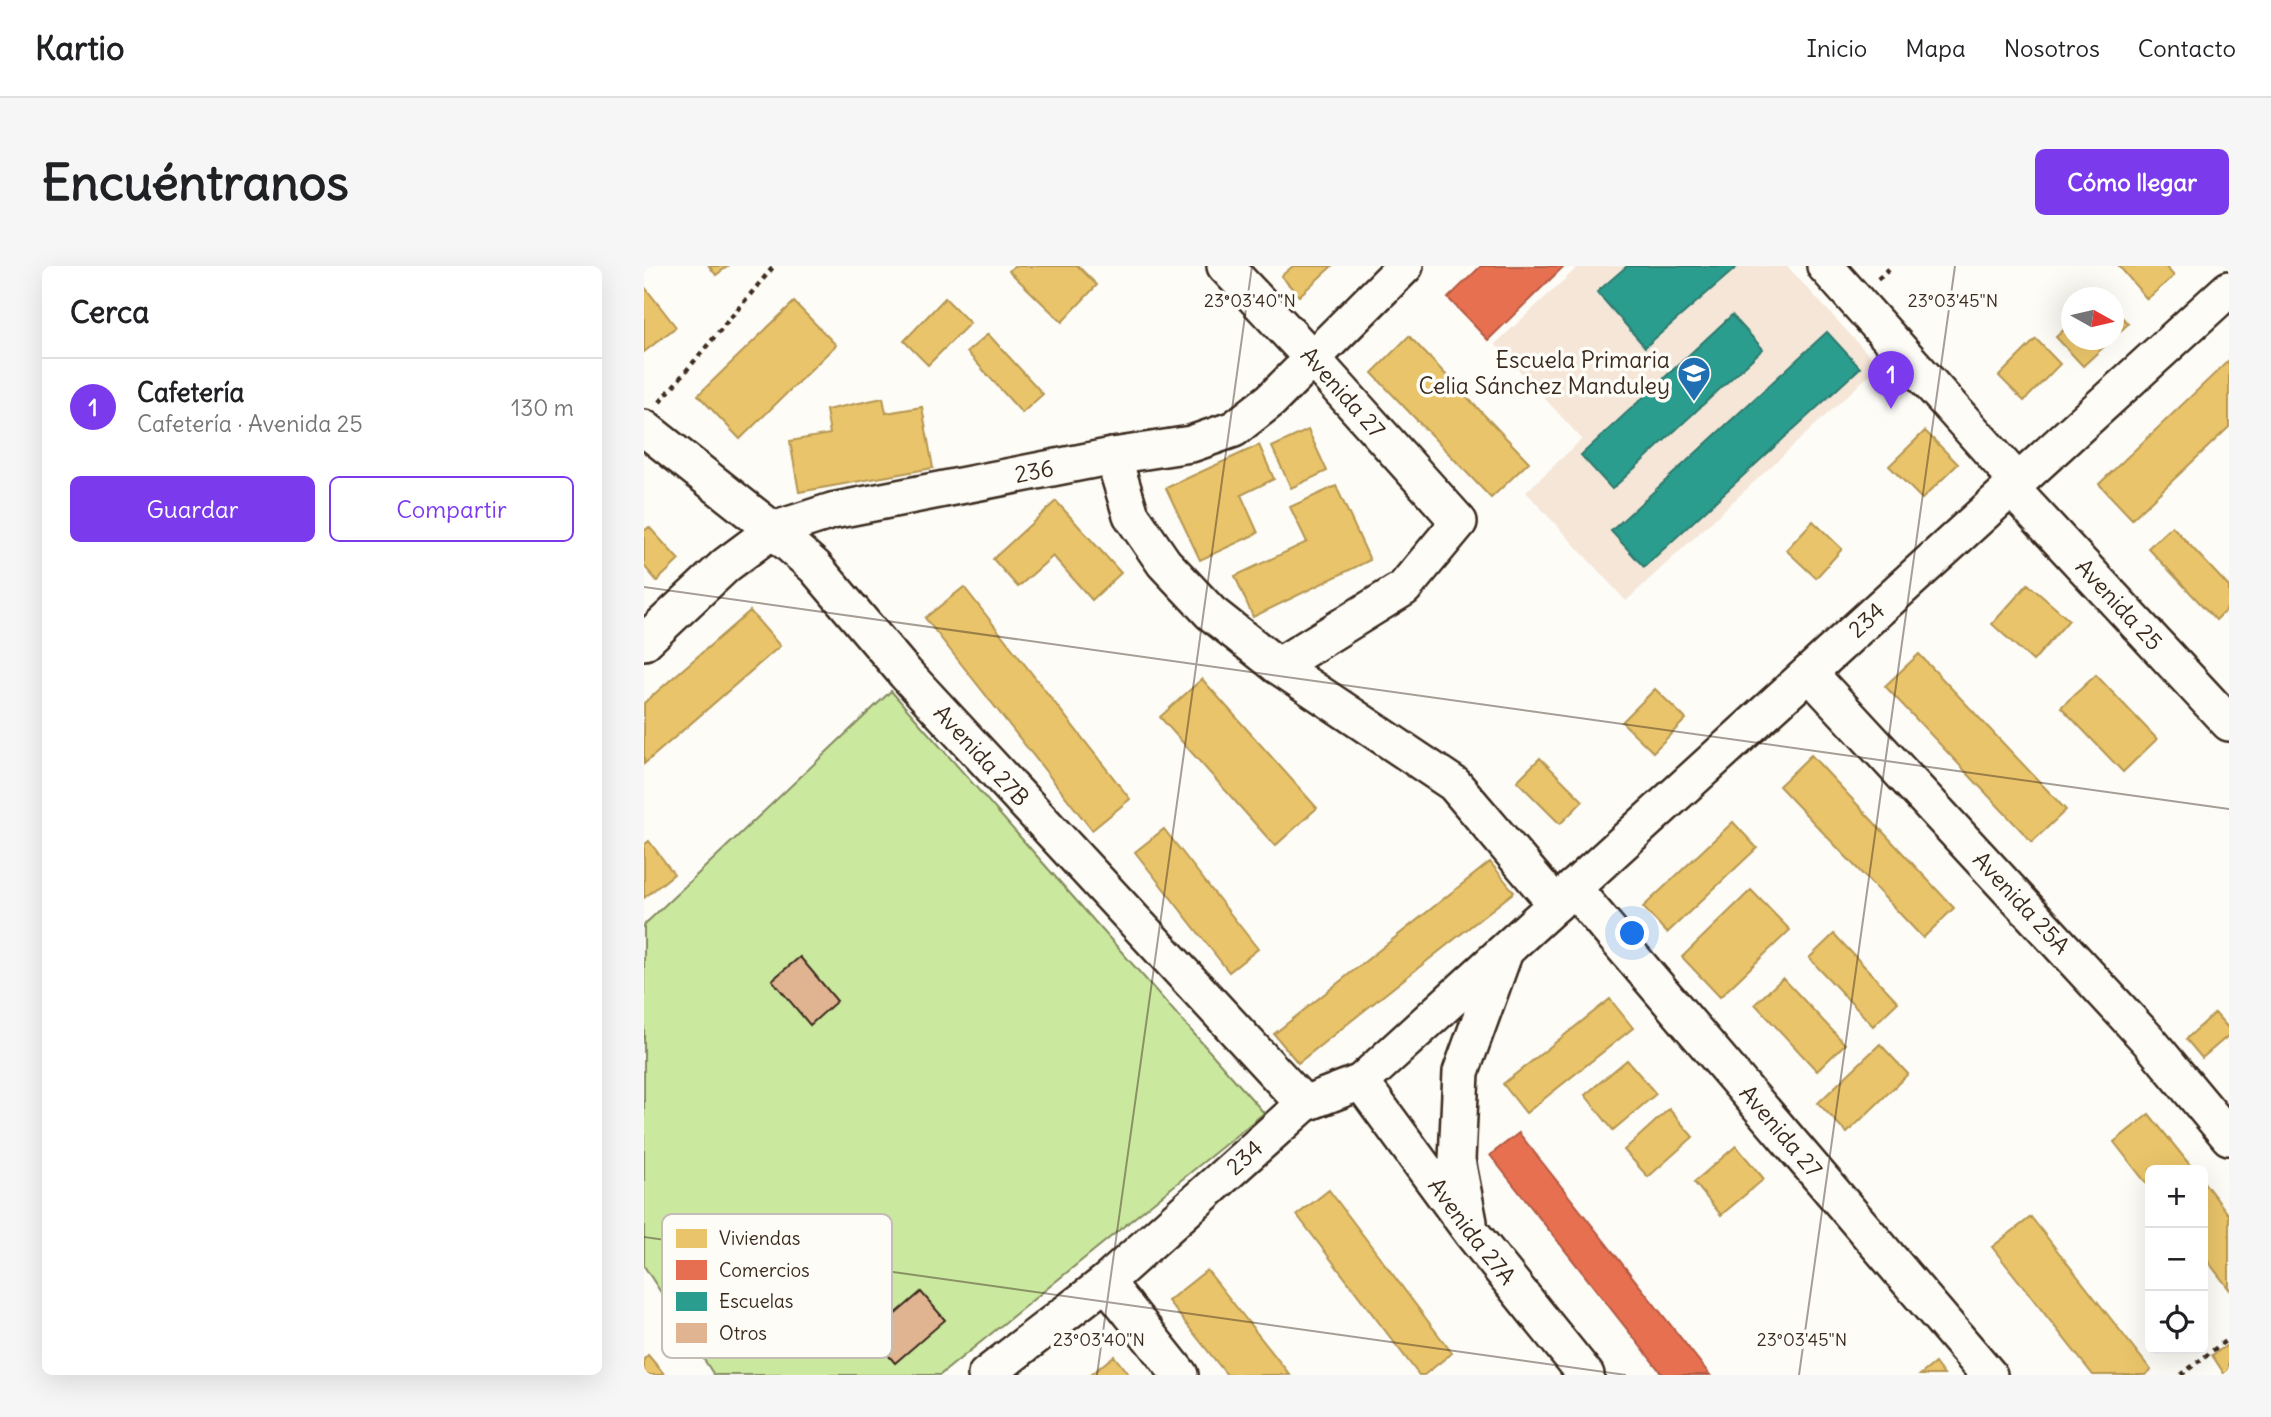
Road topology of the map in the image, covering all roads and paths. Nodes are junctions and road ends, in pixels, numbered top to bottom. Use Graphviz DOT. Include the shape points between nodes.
graph roads {
  1 [pos="774,266"];
  2 [pos="1225,266"];
  3 [pos="1405,266"];
  4 [pos="1825,266"];
  5 [pos="2229,289"];
  6 [pos="1311,357"];
  7 [pos="648,419"];
  8 [pos="1113,456"];
  9 [pos="2014,485"];
  10 [pos="773,530"];
  11 [pos="644,642"];
  12 [pos="1278,666"];
  13 [pos="1809,673"];
  14 [pos="2229,723"];
  15 [pos="1565,896"];
  16 [pos="1505,951"];
  17 [pos="1361,1082"];
  18 [pos="1304,1104"];
  19 [pos="2229,1137"];
  20 [pos="1471,1232"];
  21 [pos="1105,1282"];
  22 [pos="2229,1338"];
  23 [pos="986,1375"];
  24 [pos="1180,1375"];
  25 [pos="1586,1375"];
  26 [pos="1989,1375"];
  27 [pos="2181,1375"];
  1 -- 7 [label="path"];
  2 -- 6 [label="street, Avenida 27"];
  3 -- 6 [label="street, 236"];
  4 -- 9 [label="street, Avenida 25"];
  5 -- 9 [label="street, 234"];
  6 -- 8 [label="street, 236" via="1271,400 1234,429 1191,444"];
  6 -- 12 [label="street, Avenida 27" via="1459,522 1404,588"];
  7 -- 10 [label="street, Avenida 27B"];
  8 -- 10 [label="street, 236" via="832,511"];
  8 -- 12 [label="street, Avenida 27" via="1131,515 1164,564 1211,613"];
  9 -- 13 [label="street, 234"];
  9 -- 14 [label="street, Avenida 25"];
  10 -- 11 [label="street, 236" via="726,565"];
  10 -- 18 [label="street, Avenida 27B" via="815,567 905,673"];
  12 -- 15 [label="street, Avenida 27" via="1454,783"];
  13 -- 15 [label="street, 234"];
  13 -- 19 [label="street, Avenida 25A" via="2149,1041"];
  15 -- 16 [label="street, 234"];
  15 -- 26 [label="street, Avenida 27"];
  16 -- 17 [label="street, 234"];
  16 -- 20 [label="street, 234" via="1461,1072 1457,1160"];
  17 -- 18 [label="street, 234"];
  17 -- 20 [label="street, Avenida 27A"];
  18 -- 21 [label="street, 234"];
  20 -- 25 [label="street, Avenida 27A"];
  21 -- 23 [label="street, 234"];
  21 -- 24 [label="street"];
  22 -- 27 [label="path"];
}
